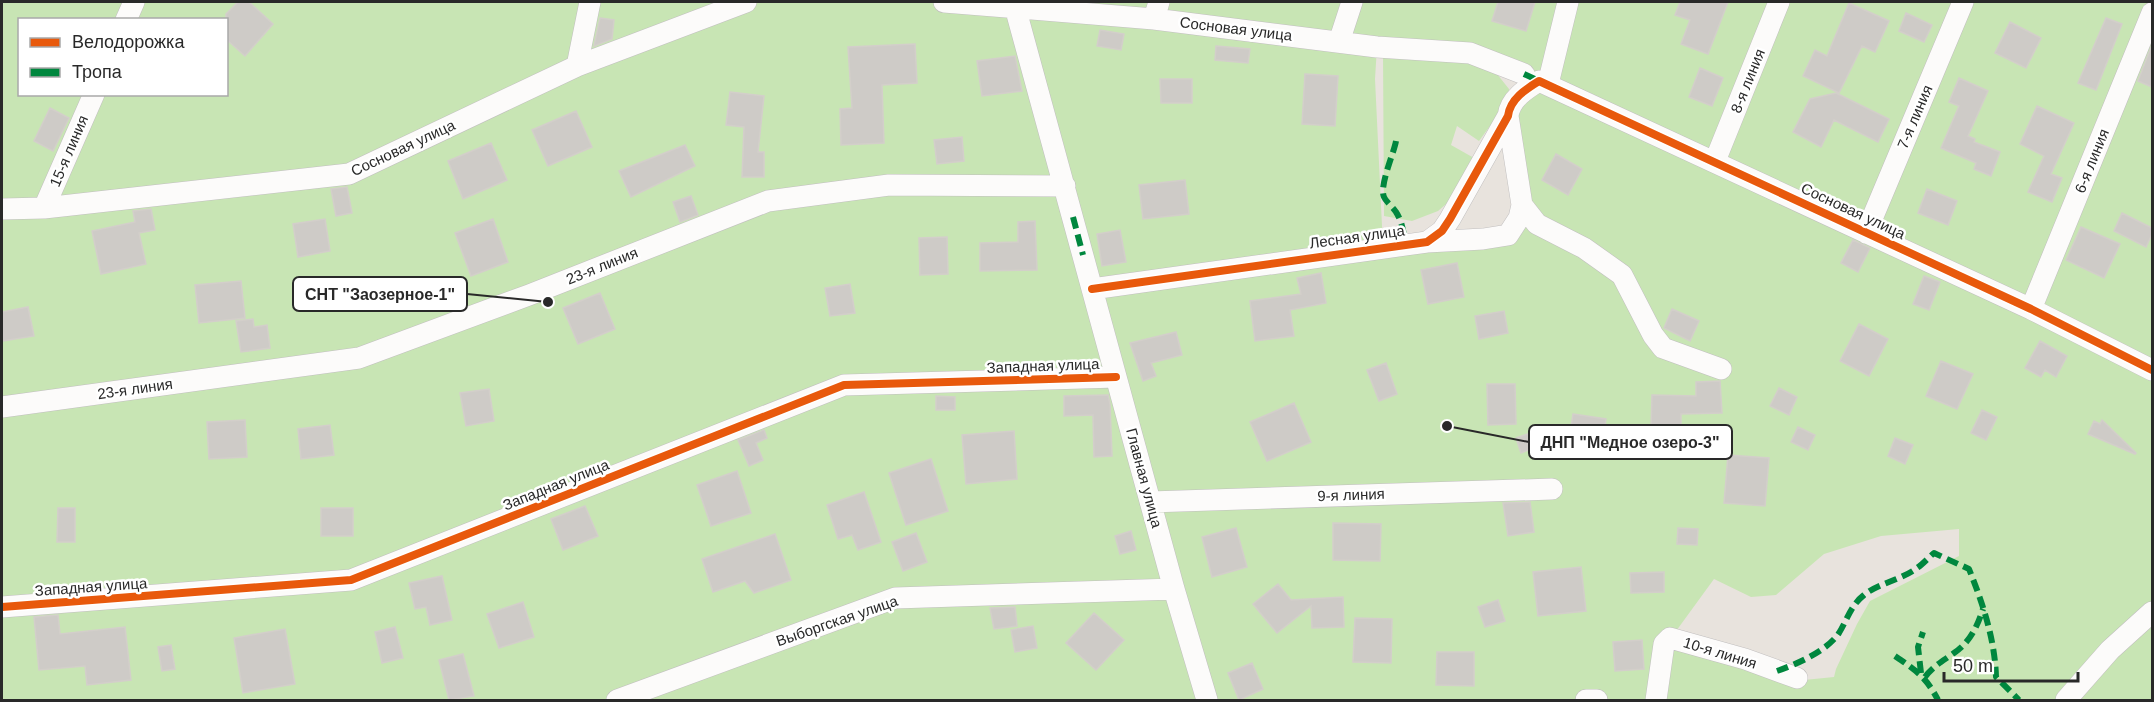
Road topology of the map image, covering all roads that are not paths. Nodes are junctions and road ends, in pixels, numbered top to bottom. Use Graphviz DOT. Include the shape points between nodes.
graph roads {
  1 [pos="134,2"];
  2 [pos="590,2"];
  3 [pos="746,2"];
  4 [pos="944,2"];
  5 [pos="952,2"];
  6 [pos="1352,2"];
  7 [pos="1568,2"];
  8 [pos="1779,2"];
  9 [pos="1963,2"];
  10 [pos="1016,7"];
  11 [pos="1157,10"];
  12 [pos="2152,13"];
  13 [pos="127,18"];
  14 [pos="1339,42"];
  15 [pos="577,66"];
  16 [pos="1537,80"];
  17 [pos="93,96"];
  18 [pos="1508,116"];
  19 [pos="1715,161"];
  20 [pos="1065,186"];
  21 [pos="1522,205"];
  22 [pos="44,208"];
  23 [pos="2,209"];
  24 [pos="1866,233"];
  25 [pos="1427,242"];
  26 [pos="1092,289"];
  27 [pos="2031,309"];
  28 [pos="1721,369"];
  29 [pos="2152,370"];
  30 [pos="1116,377"];
  31 [pos="2,407"];
  32 [pos="1552,489"];
  33 [pos="1150,502"];
  34 [pos="1174,589"];
  35 [pos="2,607"];
  36 [pos="2152,612"];
  37 [pos="1797,678"];
  38 [pos="618,700"];
  39 [pos="1207,700"];
  40 [pos="1586,700"];
  41 [pos="1597,700"];
  42 [pos="1656,700"];
  43 [pos="2066,700"];
  1 -- 13 [label="street"];
  2 -- 15 [label="street"];
  3 -- 15 [label="street, Сосновая улица"];
  4 -- 5 [label="street, Сосновая улица"];
  5 -- 10 [label="street, Сосновая улица"];
  6 -- 14 [label="street"];
  7 -- 16 [label="street"];
  8 -- 19 [label="street, 8-я линия"];
  9 -- 24 [label="street, 7-я линия"];
  10 -- 11 [label="street, Сосновая улица"];
  10 -- 20 [label="street, Главная улица"];
  11 -- 14 [label="street, Сосновая улица"];
  12 -- 27 [label="street, 6-я линия"];
  14 -- 16 [label="street, Сосновая улица" via="1470,53"];
  15 -- 22 [label="street, Сосновая улица" via="349,174"];
  16 -- 18 [label="street, Лесная улица" via="1509,108"];
  16 -- 19 [label="street, Сосновая улица"];
  17 -- 22 [label="street, 15-я линия"];
  18 -- 21 [label="street"];
  18 -- 25 [label="street, Лесная улица" via="1450,219"];
  19 -- 24 [label="street, Сосновая улица"];
  20 -- 26 [label="street, Главная улица"];
  20 -- 31 [label="street, 23-я линия" via="890,185 768,201 359,358"];
  21 -- 25 [label="street, Лесная улица" via="1508,235"];
  21 -- 28 [label="street" via="1537,224 1584,248 1622,275 1663,348"];
  22 -- 23 [label="street, Сосновая улица"];
  24 -- 27 [label="street, Сосновая улица"];
  25 -- 26 [label="street, Лесная улица"];
  26 -- 30 [label="street, Главная улица"];
  27 -- 29 [label="street, Сосновая улица"];
  30 -- 33 [label="street, Главная улица"];
  30 -- 35 [label="street, Западная улица" via="844,386 351,580"];
  32 -- 33 [label="street, 9-я линия"];
  33 -- 34 [label="street, Главная улица"];
  34 -- 38 [label="street, Выборгская улица" via="895,598"];
  34 -- 39 [label="street, Главная улица"];
  36 -- 43 [label="street" via="2110,650"];
  37 -- 42 [label="street, 10-я линия" via="1670,638 1664,644"];
  40 -- 41 [label="street"];
}
